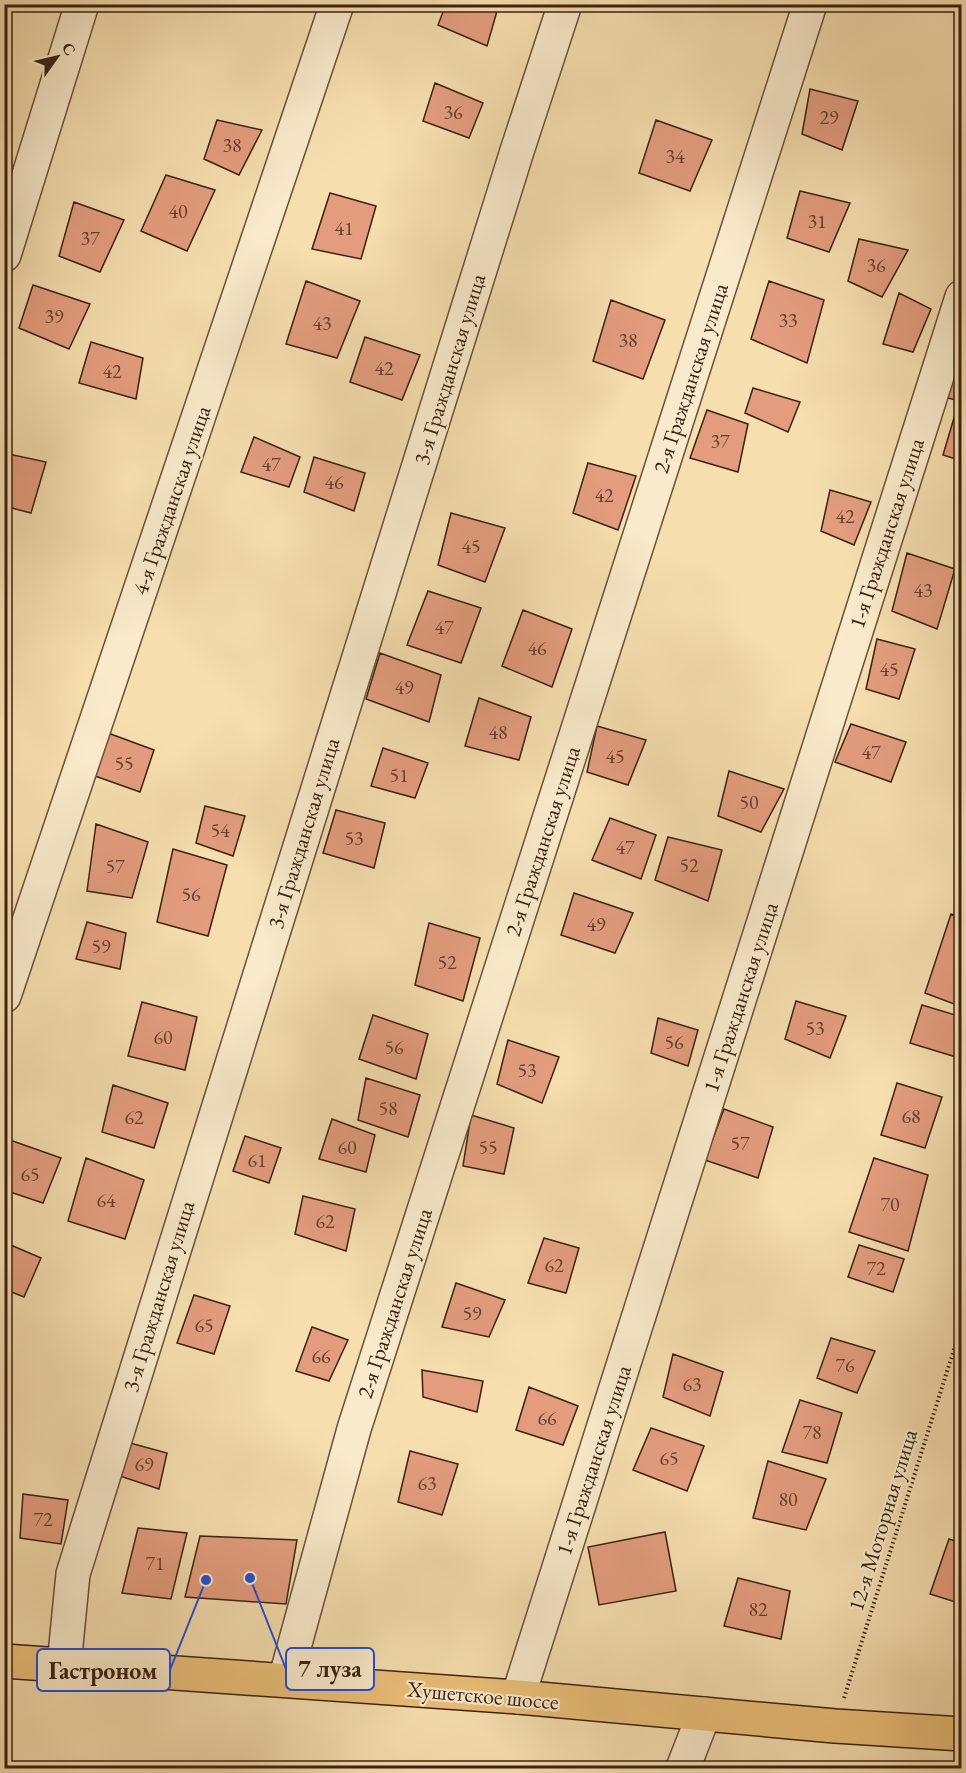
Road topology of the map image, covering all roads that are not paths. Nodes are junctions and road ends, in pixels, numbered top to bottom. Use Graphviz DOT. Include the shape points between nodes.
graph roads {
  1 [pos="82,4"];
  2 [pos="337,4"];
  3 [pos="565,4"];
  4 [pos="810,4"];
  5 [pos="4,255"];
  6 [pos="962,297"];
  7 [pos="4,996"];
  8 [pos="4,1661"];
  9 [pos="64,1665"];
  10 [pos="285,1680"];
  11 [pos="518,1696"];
  12 [pos="704,1714"];
  13 [pos="962,1734"];
  14 [pos="683,1768"];
  1 -- 5 [label="street"];
  2 -- 7 [label="street, 4-я Гражданская улица"];
  3 -- 9 [label="street, 3-я Гражданская улица" via="73,1574"];
  4 -- 10 [label="street, 2-я Гражданская улица" via="354,1429"];
  6 -- 11 [label="street, 1-я Гражданская улица"];
  8 -- 9 [label="main road, Хушетское шоссе"];
  9 -- 10 [label="main road, Хушетское шоссе"];
  10 -- 11 [label="main road, Хушетское шоссе"];
  11 -- 12 [label="main road, Хушетское шоссе"];
  12 -- 13 [label="main road, Хушетское шоссе"];
  12 -- 14 [label="street"];
}
